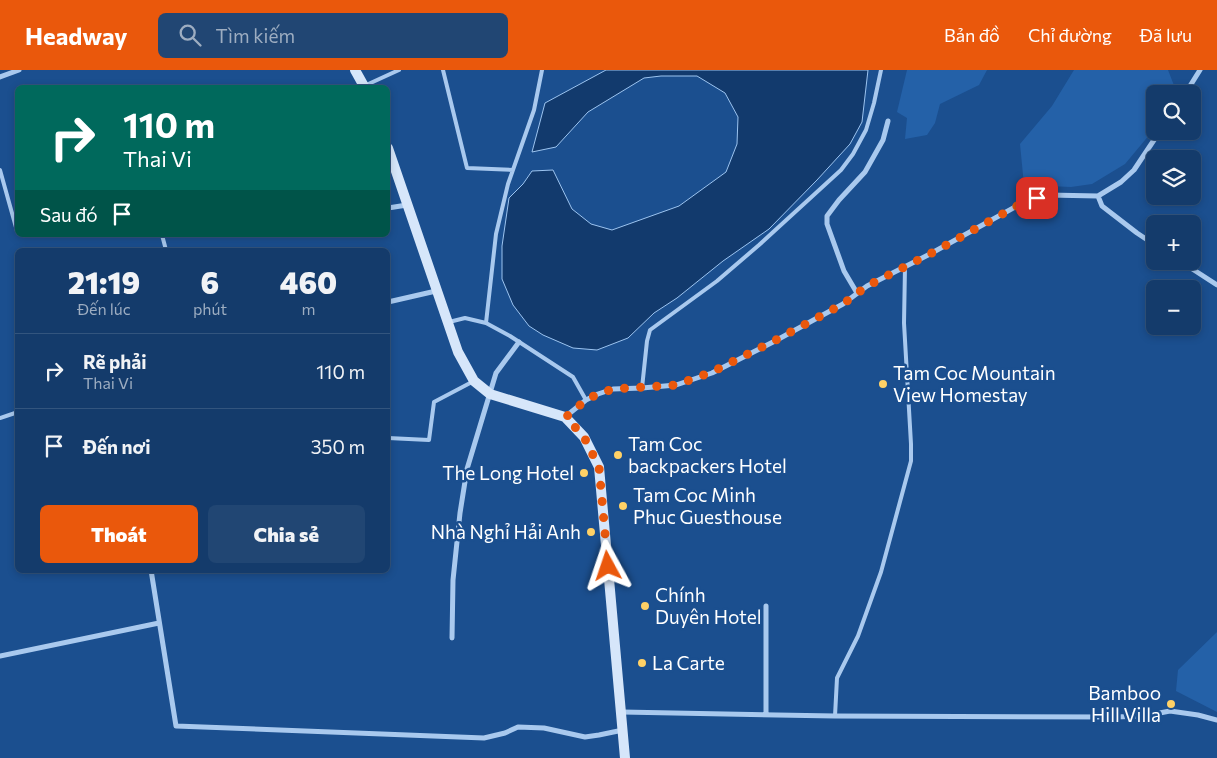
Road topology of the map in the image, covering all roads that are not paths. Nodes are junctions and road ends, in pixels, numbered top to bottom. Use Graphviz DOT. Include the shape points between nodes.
graph roads {
  1 [pos="19,70"];
  2 [pos="355,70"];
  3 [pos="399,70"];
  4 [pos="443,70"];
  5 [pos="542,70"];
  6 [pos="881,70"];
  7 [pos="1200,70"];
  8 [pos="0,77"];
  9 [pos="364,85"];
  10 [pos="367,85"];
  11 [pos="1190,85"];
  12 [pos="888,121"];
  13 [pos="1154,140"];
  14 [pos="390,154"];
  15 [pos="0,170"];
  16 [pos="513,170"];
  17 [pos="1098,196"];
  18 [pos="408,205"];
  19 [pos="390,208"];
  20 [pos="15,224"];
  21 [pos="1146,239"];
  22 [pos="905,267"];
  23 [pos="1194,270"];
  24 [pos="1217,285"];
  25 [pos="436,292"];
  26 [pos="857,293"];
  27 [pos="390,302"];
  28 [pos="447,322"];
  29 [pos="486,323"];
  30 [pos="519,342"];
  31 [pos="474,381"];
  32 [pos="642,388"];
  33 [pos="490,394"];
  34 [pos="586,400"];
  35 [pos="15,413"];
  36 [pos="566,417"];
  37 [pos="0,418"];
  38 [pos="390,438"];
  39 [pos="152,573"];
  40 [pos="766,606"];
  41 [pos="160,623"];
  42 [pos="452,638"];
  43 [pos="0,656"];
  44 [pos="622,712"];
  45 [pos="766,715"];
  46 [pos="835,716"];
  47 [pos="1217,720"];
  48 [pos="623,730"];
  49 [pos="625,758"];
  1 -- 8 [label="street"];
  2 -- 9 [label="main road"];
  3 -- 10 [label="lane"];
  4 -- 16 [label="lane" via="468,168"];
  5 -- 16 [label="lane" via="534,110"];
  6 -- 32 [label="lane" via="866,130 841,170 717,281 650,330"];
  7 -- 11 [label="street"];
  12 -- 26 [label="street" via="883,140 865,172 827,216 844,271"];
  13 -- 17 [label="street" via="1134,170"];
  14 -- 18 [label="main road"];
  15 -- 20 [label="lane"];
  16 -- 29 [label="lane" via="496,234"];
  17 -- 21 [label="street" via="1102,206"];
  17 -- 22 [label="street" via="1048,195 1026,201"];
  18 -- 19 [label="street"];
  18 -- 25 [label="main road"];
  22 -- 26 [label="street"];
  22 -- 46 [label="lane" via="910,461 881,572 858,636 837,678"];
  23 -- 24 [label="street"];
  25 -- 27 [label="street"];
  25 -- 28 [label="main road"];
  26 -- 32 [label="street" via="783,337 712,372 676,385"];
  28 -- 29 [label="lane" via="465,318"];
  28 -- 31 [label="main road"];
  29 -- 30 [label="lane"];
  30 -- 33 [label="street" via="496,373"];
  30 -- 34 [label="lane" via="573,377"];
  31 -- 33 [label="main road"];
  31 -- 38 [label="lane" via="434,402 429,440"];
  32 -- 34 [label="street" via="613,389"];
  33 -- 36 [label="main road"];
  33 -- 42 [label="street" via="467,469 461,504 452,592"];
  34 -- 36 [label="street"];
  35 -- 37 [label="lane"];
  36 -- 44 [label="main road" via="584,437 599,467"];
  39 -- 41 [label="street"];
  40 -- 45 [label="street"];
  41 -- 43 [label="street"];
  41 -- 48 [label="street" via="176,726 484,738 518,727 585,736"];
  44 -- 45 [label="street"];
  44 -- 48 [label="main road"];
  45 -- 46 [label="street"];
  46 -- 47 [label="street" via="1115,717 1170,711"];
  48 -- 49 [label="main road"];
}
